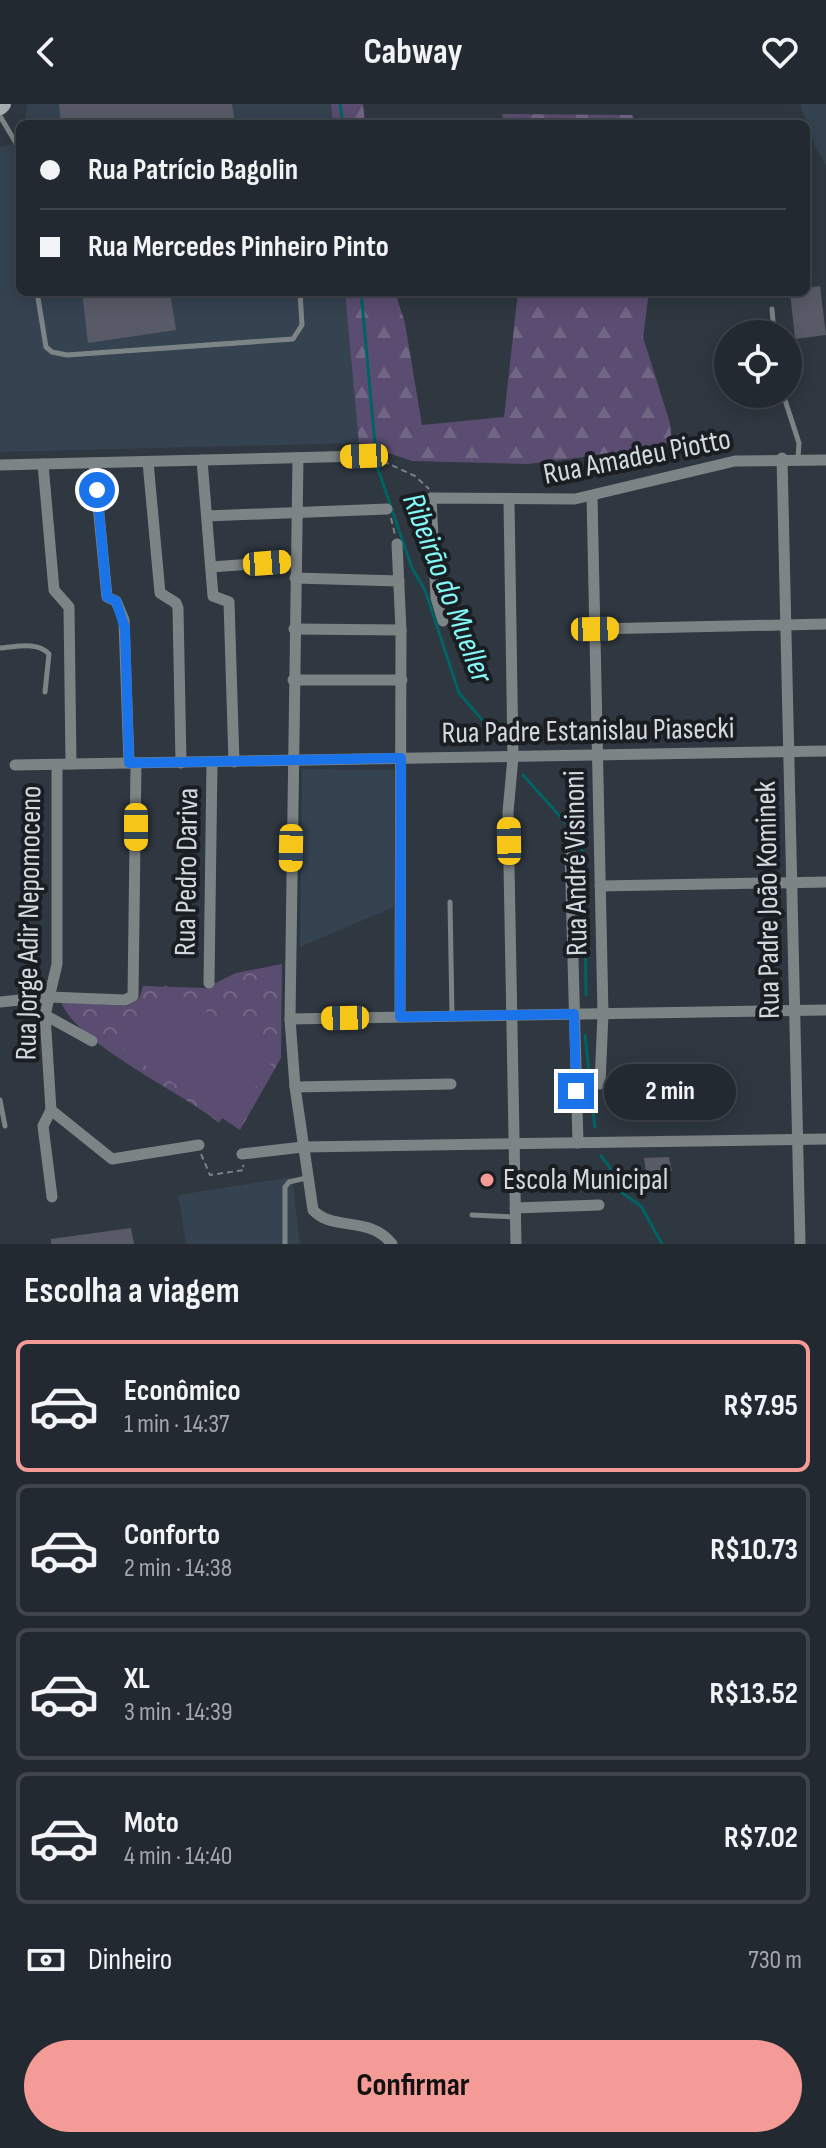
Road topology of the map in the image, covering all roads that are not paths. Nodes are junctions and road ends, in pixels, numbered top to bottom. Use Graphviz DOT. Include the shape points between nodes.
graph roads {
  1 [pos="0,116"];
  2 [pos="16,143"];
  3 [pos="38,296"];
  4 [pos="300,296"];
  5 [pos="772,309"];
  6 [pos="773,320"];
  7 [pos="788,408"];
  8 [pos="364,456"];
  9 [pos="298,458"];
  10 [pos="782,458"];
  11 [pos="798,459"];
  12 [pos="202,460"];
  13 [pos="826,460"];
  14 [pos="148,462"];
  15 [pos="94,463"];
  16 [pos="43,464"];
  17 [pos="0,465"];
  18 [pos="592,496"];
  19 [pos="509,501"];
  20 [pos="387,509"];
  21 [pos="298,514"];
  22 [pos="207,516"];
  23 [pos="397,544"];
  24 [pos="295,561"];
  25 [pos="211,567"];
  26 [pos="295,578"];
  27 [pos="399,581"];
  28 [pos="443,621"];
  29 [pos="826,624"];
  30 [pos="786,625"];
  31 [pos="294,629"];
  32 [pos="595,629"];
  33 [pos="401,630"];
  34 [pos="0,648"];
  35 [pos="293,680"];
  36 [pos="402,680"];
  37 [pos="45,692"];
  38 [pos="826,751"];
  39 [pos="789,752"];
  40 [pos="597,755"];
  41 [pos="513,757"];
  42 [pos="401,758"];
  43 [pos="292,760"];
  44 [pos="212,762"];
  45 [pos="234,762"];
  46 [pos="133,763"];
  47 [pos="181,763"];
  48 [pos="71,764"];
  49 [pos="15,765"];
  50 [pos="57,765"];
  51 [pos="570,849"];
  52 [pos="791,882"];
  53 [pos="826,882"];
  54 [pos="600,886"];
  55 [pos="450,902"];
  56 [pos="209,983"];
  57 [pos="49,997"];
  58 [pos="0,1002"];
  59 [pos="794,1010"];
  60 [pos="826,1010"];
  61 [pos="574,1014"];
  62 [pos="603,1014"];
  63 [pos="45,1015"];
  64 [pos="512,1015"];
  65 [pos="452,1016"];
  66 [pos="400,1017"];
  67 [pos="290,1019"];
  68 [pos="92,1041"];
  69 [pos="451,1084"];
  70 [pos="600,1084"];
  71 [pos="295,1087"];
  72 [pos="0,1100"];
  73 [pos="51,1110"];
  74 [pos="5,1126"];
  75 [pos="798,1139"];
  76 [pos="826,1139"];
  77 [pos="578,1143"];
  78 [pos="514,1144"];
  79 [pos="199,1145"];
  80 [pos="303,1147"];
  81 [pos="242,1154"];
  82 [pos="307,1177"];
  83 [pos="52,1197"];
  84 [pos="599,1205"];
  85 [pos="515,1212"];
  86 [pos="472,1215"];
  87 [pos="285,1244"];
  88 [pos="392,1244"];
  89 [pos="516,1244"];
  90 [pos="800,1244"];
  1 -- 2 [label="lane"];
  3 -- 4 [label="lane" via="46,347 67,355 293,339 302,325"];
  5 -- 6 [label="lane"];
  7 -- 11 [label="lane" via="799,443"];
  8 -- 9 [label="street"];
  9 -- 12 [label="street"];
  9 -- 21 [label="street"];
  10 -- 11 [label="street, Rua Amadeu Piotto"];
  10 -- 18 [label="street, Rua Amadeu Piotto" via="721,464"];
  10 -- 30 [label="street, Rua Padre João Kominek"];
  11 -- 13 [label="street, Rua Amadeu Piotto"];
  12 -- 14 [label="street"];
  12 -- 22 [label="street"];
  14 -- 15 [label="street"];
  14 -- 47 [label="street" via="160,593 178,608"];
  15 -- 16 [label="street"];
  15 -- 46 [label="street" via="107,597 116,601 125,628"];
  16 -- 17 [label="street"];
  16 -- 48 [label="street" via="54,590 69,607"];
  18 -- 19 [label="street, Rua Amadeu Piotto"];
  18 -- 32 [label="street, Rua André Visinoni"];
  19 -- 28 [label="street, Rua Amadeu Piotto" via="431,498 436,598"];
  19 -- 41 [label="street"];
  20 -- 21 [label="street"];
  21 -- 22 [label="street"];
  21 -- 24 [label="street"];
  22 -- 25 [label="street"];
  23 -- 27 [label="street"];
  24 -- 25 [label="street"];
  24 -- 26 [label="street"];
  25 -- 45 [label="street" via="213,596 229,602"];
  26 -- 27 [label="street"];
  26 -- 31 [label="street"];
  27 -- 33 [label="street"];
  29 -- 30 [label="street"];
  30 -- 32 [label="street"];
  30 -- 39 [label="street, Rua Padre João Kominek"];
  31 -- 33 [label="street"];
  31 -- 35 [label="street"];
  32 -- 40 [label="street, Rua André Visinoni"];
  33 -- 36 [label="street"];
  34 -- 37 [label="lane" via="45,649"];
  35 -- 36 [label="street"];
  35 -- 43 [label="street"];
  36 -- 42 [label="street"];
  38 -- 39 [label="street, Rua Padre Estanislau Piasecki"];
  39 -- 40 [label="street, Rua Padre Estanislau Piasecki"];
  39 -- 52 [label="street, Rua Padre João Kominek"];
  40 -- 41 [label="street, Rua Padre Estanislau Piasecki"];
  40 -- 54 [label="street, Rua André Visinoni"];
  41 -- 42 [label="street, Rua Padre Estanislau Piasecki"];
  41 -- 64 [label="street" via="508,812"];
  42 -- 43 [label="street, Rua Padre Estanislau Piasecki"];
  42 -- 66 [label="street"];
  43 -- 45 [label="street, Rua Padre Estanislau Piasecki"];
  43 -- 67 [label="street"];
  44 -- 45 [label="street, Rua Padre Estanislau Piasecki"];
  44 -- 47 [label="street, Rua Padre Estanislau Piasecki"];
  44 -- 56 [label="street, Rua Pedro Dariva"];
  46 -- 47 [label="street, Rua Padre Estanislau Piasecki"];
  46 -- 48 [label="street, Rua Padre Estanislau Piasecki"];
  46 -- 57 [label="street" via="133,996"];
  48 -- 50 [label="street, Rua Padre Estanislau Piasecki"];
  49 -- 50 [label="street, Rua Padre Estanislau Piasecki"];
  50 -- 57 [label="street, Rua Jorge Adir Nepomoceno" via="57,964"];
  51 -- 61 [label="street"];
  52 -- 53 [label="street"];
  52 -- 54 [label="street"];
  52 -- 59 [label="street, Rua Padre João Kominek"];
  54 -- 62 [label="street, Rua André Visinoni"];
  55 -- 65 [label="lane"];
  57 -- 58 [label="street"];
  57 -- 63 [label="street, Rua Jorge Adir Nepomoceno"];
  59 -- 60 [label="street"];
  59 -- 62 [label="street"];
  59 -- 75 [label="street, Rua Padre João Kominek"];
  61 -- 62 [label="street"];
  61 -- 64 [label="street"];
  61 -- 77 [label="street"];
  62 -- 70 [label="street, Rua André Visinoni"];
  63 -- 68 [label="street"];
  63 -- 73 [label="street, Rua Jorge Adir Nepomoceno"];
  64 -- 65 [label="street"];
  64 -- 78 [label="street"];
  65 -- 66 [label="street"];
  66 -- 67 [label="street"];
  67 -- 71 [label="street"];
  69 -- 71 [label="street"];
  71 -- 80 [label="street"];
  72 -- 74 [label="lane"];
  73 -- 79 [label="street" via="112,1159"];
  73 -- 83 [label="street, Rua Jorge Adir Nepomoceno" via="43,1126"];
  75 -- 76 [label="street"];
  75 -- 77 [label="street"];
  75 -- 90 [label="street, Rua Padre João Kominek"];
  77 -- 78 [label="street"];
  78 -- 80 [label="street"];
  78 -- 85 [label="street"];
  80 -- 81 [label="street"];
  80 -- 82 [label="street"];
  82 -- 87 [label="lane" via="285,1187"];
  82 -- 88 [label="street" via="316,1214 371,1227"];
  84 -- 85 [label="street"];
  85 -- 86 [label="lane"];
  85 -- 89 [label="street"];
}
